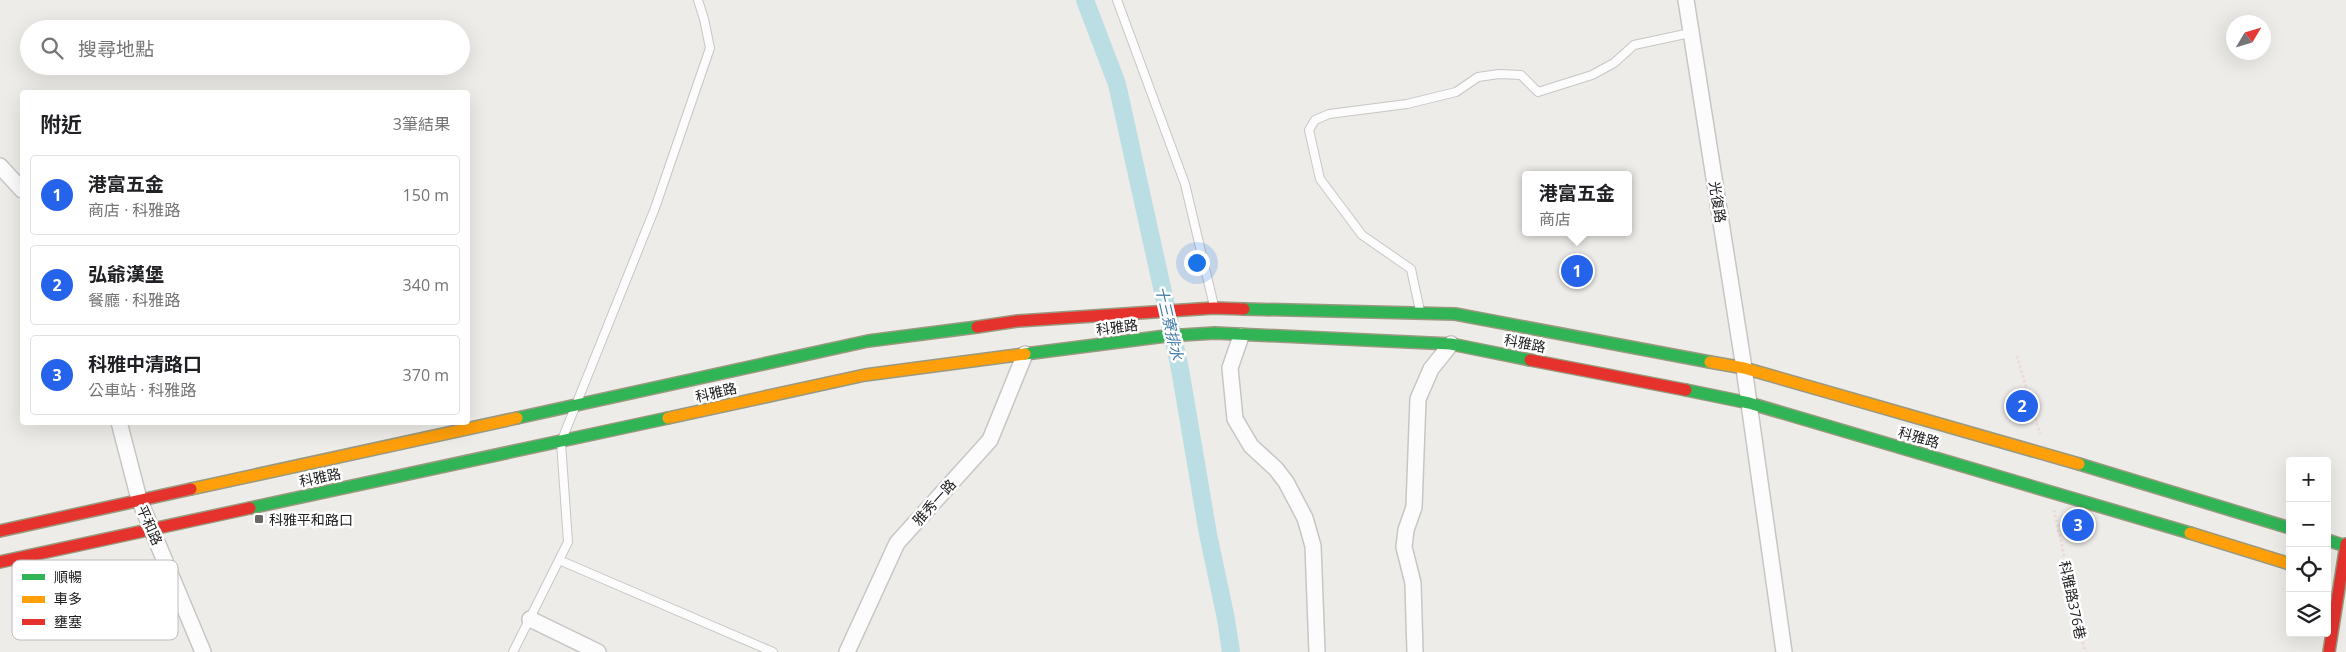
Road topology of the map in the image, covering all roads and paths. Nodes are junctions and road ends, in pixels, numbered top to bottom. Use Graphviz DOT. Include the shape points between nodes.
graph roads {
  1 [pos="698,0"];
  2 [pos="1117,0"];
  3 [pos="1686,0"];
  4 [pos="1690,33"];
  5 [pos="0,166"];
  6 [pos="20,188"];
  7 [pos="1214,308"];
  8 [pos="1421,314"];
  9 [pos="1241,336"];
  10 [pos="1451,344"];
  11 [pos="1025,354"];
  12 [pos="2017,356"];
  13 [pos="1744,368"];
  14 [pos="1749,403"];
  15 [pos="575,406"];
  16 [pos="121,425"];
  17 [pos="561,442"];
  18 [pos="2046,454"];
  19 [pos="2049,490"];
  20 [pos="139,499"];
  21 [pos="2286,527"];
  22 [pos="153,528"];
  23 [pos="0,531"];
  24 [pos="2331,541"];
  25 [pos="2346,545"];
  26 [pos="166,560"];
  27 [pos="559,560"];
  28 [pos="0,562"];
  29 [pos="2286,563"];
  30 [pos="2343,578"];
  31 [pos="178,590"];
  32 [pos="530,619"];
  33 [pos="203,652"];
  34 [pos="513,652"];
  35 [pos="598,652"];
  36 [pos="773,652"];
  37 [pos="847,652"];
  38 [pos="1317,652"];
  39 [pos="1415,652"];
  40 [pos="1784,652"];
  41 [pos="2085,652"];
  42 [pos="2329,652"];
  1 -- 15 [label="lane" via="710,48 655,208"];
  2 -- 7 [label="lane" via="1185,184"];
  3 -- 4 [label="street, 光復路"];
  4 -- 8 [label="lane" via="1634,45 1614,63 1592,74 1538,92 1521,75 1499,74 1478,78 1456,92 1407,104 1329,114 1315,120 1309,130 1320,179 1362,235 1411,269"];
  4 -- 13 [label="street, 光復路"];
  5 -- 6 [label="street"];
  7 -- 8 [label="street, 科雅路"];
  7 -- 15 [label="street, 科雅路" via="1018,321 868,341"];
  8 -- 13 [label="street, 科雅路" via="1455,314"];
  9 -- 10 [label="street, 科雅路"];
  9 -- 11 [label="street, 科雅路" via="1215,333 1166,336"];
  9 -- 38 [label="street" via="1230,368 1235,419 1251,446 1286,482 1305,518 1313,546"];
  10 -- 14 [label="street, 科雅路"];
  10 -- 39 [label="street" via="1431,369 1418,399 1414,507 1404,547 1413,583"];
  11 -- 17 [label="street, 科雅路" via="865,375"];
  11 -- 37 [label="street, 雅秀一路" via="990,440 897,543"];
  12 -- 18 [label="path"];
  13 -- 14 [label="street, 光復路"];
  13 -- 18 [label="street, 科雅路"];
  14 -- 19 [label="street, 科雅路"];
  14 -- 40 [label="street, 光復路"];
  15 -- 17 [label="lane"];
  15 -- 20 [label="street, 科雅路"];
  16 -- 20 [label="street, 平和路"];
  17 -- 22 [label="street, 科雅路"];
  17 -- 27 [label="lane" via="568,542"];
  18 -- 21 [label="street, 科雅路"];
  19 -- 29 [label="street, 科雅路"];
  19 -- 41 [label="path, 科雅路376巷"];
  20 -- 22 [label="street, 平和路"];
  20 -- 23 [label="street, 科雅路"];
  22 -- 26 [label="street, 平和路"];
  22 -- 28 [label="street, 科雅路"];
  24 -- 25 [label="street"];
  25 -- 30 [label="street"];
  27 -- 32 [label="lane"];
  27 -- 36 [label="lane"];
  30 -- 42 [label="street"];
  31 -- 33 [label="street, 平和路"];
  32 -- 34 [label="lane"];
  32 -- 35 [label="street"];
}
